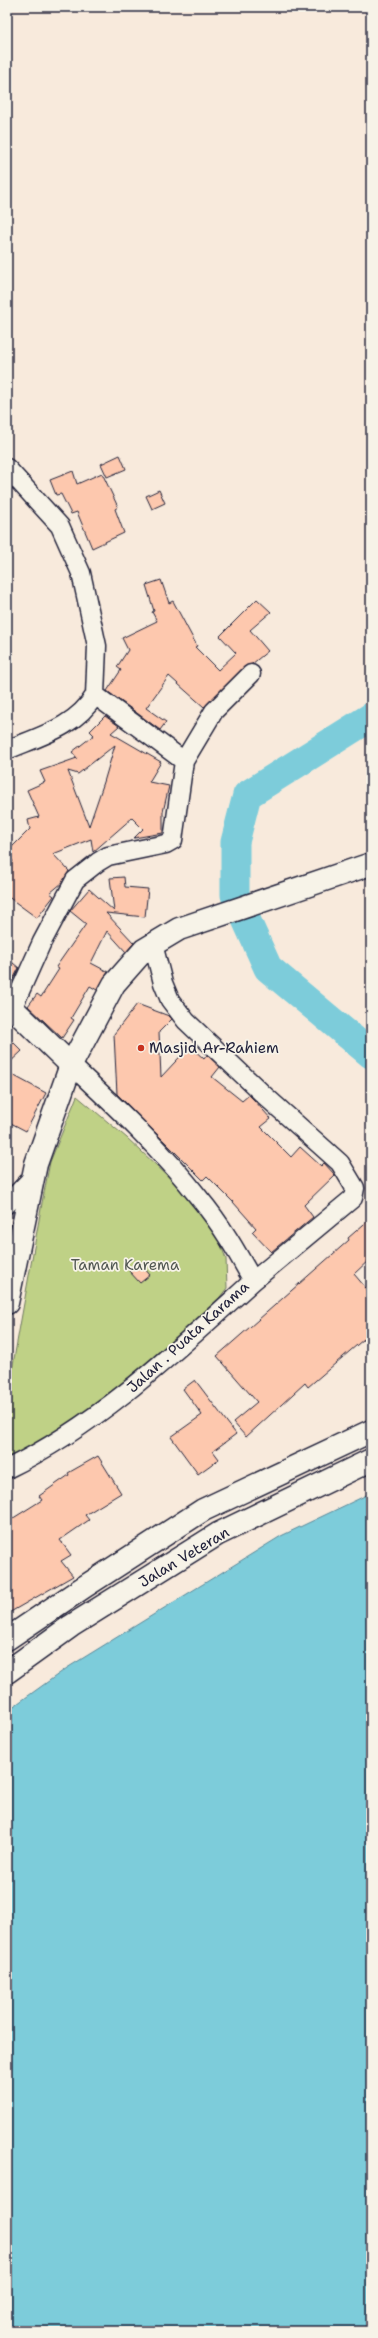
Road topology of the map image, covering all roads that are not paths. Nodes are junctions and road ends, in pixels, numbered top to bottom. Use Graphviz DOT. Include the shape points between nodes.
graph roads {
  1 [pos="7,468"];
  2 [pos="251,674"];
  3 [pos="95,695"];
  4 [pos="7,750"];
  5 [pos="184,761"];
  6 [pos="371,864"];
  7 [pos="153,944"];
  8 [pos="10,1006"];
  9 [pos="71,1065"];
  10 [pos="33,1177"];
  11 [pos="7,1204"];
  12 [pos="253,1281"];
  13 [pos="7,1303"];
  14 [pos="371,1431"];
  15 [pos="371,1460"];
  16 [pos="7,1469"];
  17 [pos="7,1640"];
  18 [pos="7,1672"];
  1 -- 3 [label="street" via="60,526 81,573 97,646"];
  2 -- 5 [label="street" via="214,711"];
  3 -- 4 [label="street" via="87,709 75,719"];
  3 -- 5 [label="street"];
  5 -- 8 [label="street" via="173,840 166,844 108,856 75,880"];
  6 -- 7 [label="main road" via="179,929"];
  7 -- 9 [label="main road" via="144,950 114,984"];
  7 -- 12 [label="street" via="170,1000 186,1021 340,1163 354,1188 353,1198"];
  8 -- 9 [label="main road"];
  9 -- 10 [label="main road"];
  9 -- 12 [label="street, Jalan . Puata Karama" via="118,1110 200,1198 220,1225"];
  10 -- 11 [label="street"];
  10 -- 13 [label="main road"];
  12 -- 16 [label="street, Jalan . Puata Karama" via="125,1394 80,1426"];
  14 -- 17 [label="main road, Jalan Veteran" via="203,1510"];
  15 -- 18 [label="main road, Jalan Veteran" via="218,1534 71,1626"];
}
